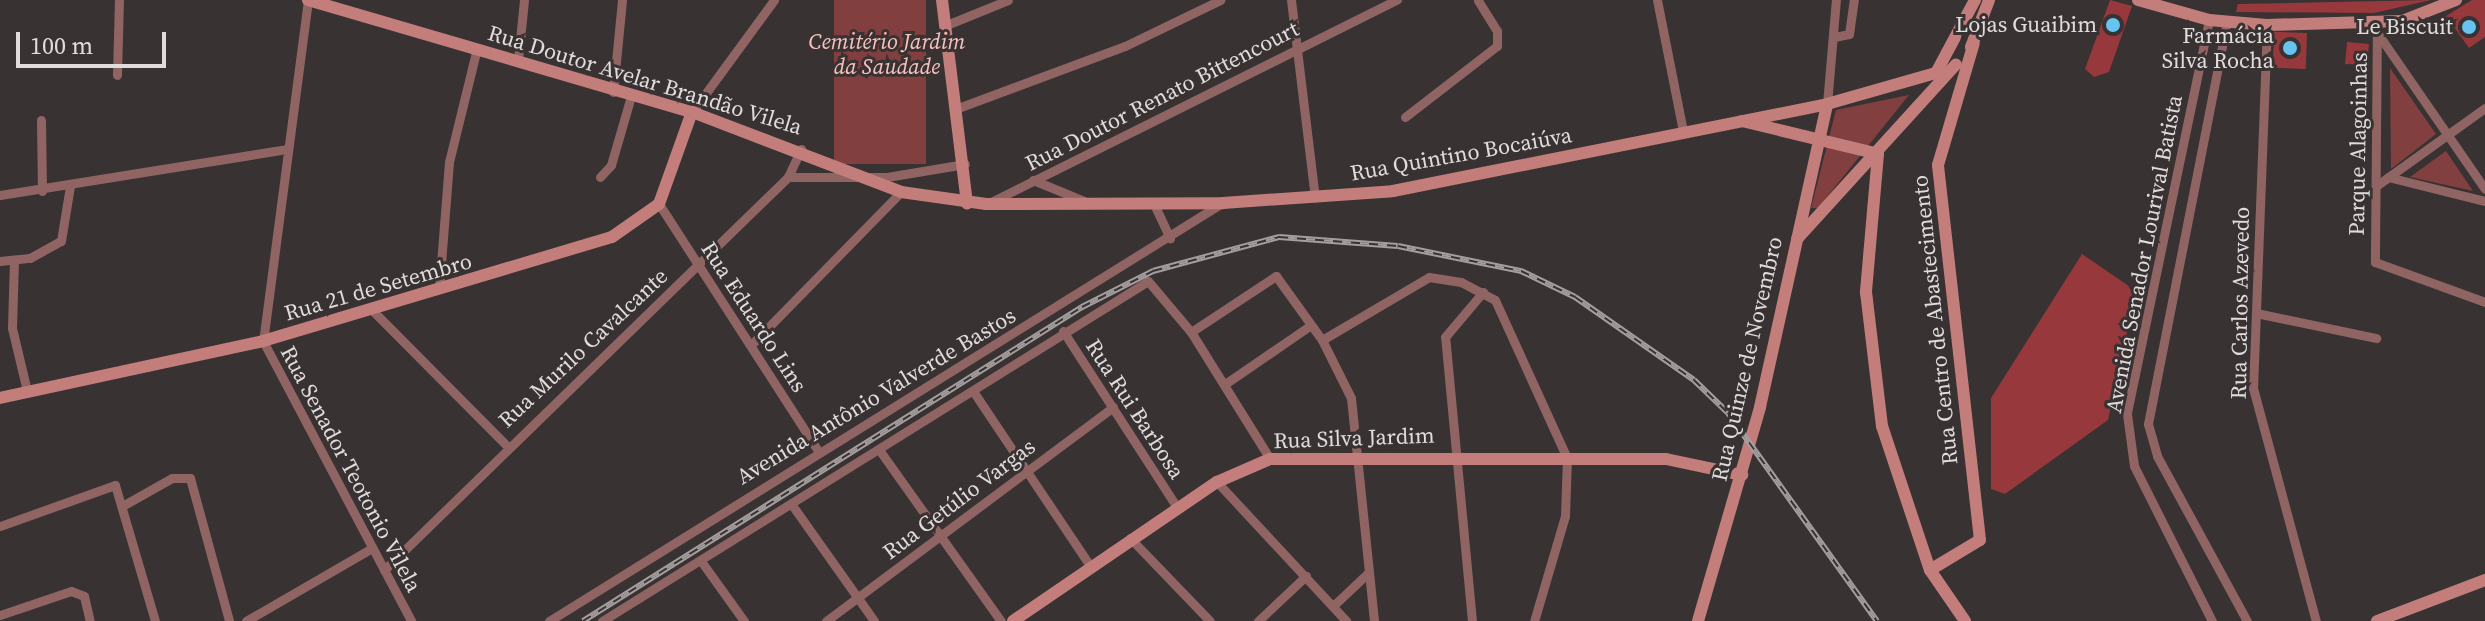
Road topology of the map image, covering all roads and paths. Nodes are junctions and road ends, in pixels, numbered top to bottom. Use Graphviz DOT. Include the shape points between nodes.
graph roads {
  1 [pos="119,0"];
  2 [pos="308,0"];
  3 [pos="524,0"];
  4 [pos="622,0"];
  5 [pos="774,0"];
  6 [pos="1008,0"];
  7 [pos="1220,0"];
  8 [pos="1291,0"];
  9 [pos="1397,0"];
  10 [pos="1478,0"];
  11 [pos="1657,0"];
  12 [pos="1836,0"];
  13 [pos="1854,0"];
  14 [pos="1975,0"];
  15 [pos="1989,0"];
  16 [pos="2138,0"];
  17 [pos="2456,0"];
  18 [pos="941,2"];
  19 [pos="2209,20"];
  20 [pos="2227,21"];
  21 [pos="2267,25"];
  22 [pos="944,26"];
  23 [pos="2377,29"];
  24 [pos="1834,37"];
  25 [pos="1974,43"];
  26 [pos="477,48"];
  27 [pos="1294,49"];
  28 [pos="518,60"];
  29 [pos="1952,64"];
  30 [pos="117,75"];
  31 [pos="1904,84"];
  32 [pos="613,92"];
  33 [pos="631,96"];
  34 [pos="1827,104"];
  35 [pos="958,108"];
  36 [pos="2485,108"];
  37 [pos="692,112"];
  38 [pos="1405,117"];
  39 [pos="41,120"];
  40 [pos="1734,120"];
  41 [pos="1905,123"];
  42 [pos="1683,131"];
  43 [pos="2447,136"];
  44 [pos="1819,138"];
  45 [pos="286,149"];
  46 [pos="801,149"];
  47 [pos="1878,154"];
  48 [pos="965,164"];
  49 [pos="600,177"];
  50 [pos="788,177"];
  51 [pos="869,177"];
  52 [pos="2388,177"];
  53 [pos="1033,180"];
  54 [pos="70,186"];
  55 [pos="2376,186"];
  56 [pos="2485,189"];
  57 [pos="42,191"];
  58 [pos="901,192"];
  59 [pos="0,195"];
  60 [pos="1315,198"];
  61 [pos="2485,201"];
  62 [pos="1087,202"];
  63 [pos="967,203"];
  64 [pos="1223,203"];
  65 [pos="659,204"];
  66 [pos="986,204"];
  67 [pos="1154,204"];
  68 [pos="1170,239"];
  69 [pos="1797,239"];
  70 [pos="14,260"];
  71 [pos="0,261"];
  72 [pos="699,263"];
  73 [pos="439,289"];
  74 [pos="1483,292"];
  75 [pos="2485,302"];
  76 [pos="370,308"];
  77 [pos="2256,313"];
  78 [pos="1311,325"];
  79 [pos="1063,331"];
  80 [pos="1191,332"];
  81 [pos="2376,338"];
  82 [pos="1322,340"];
  83 [pos="263,341"];
  84 [pos="751,345"];
  85 [pos="1225,384"];
  86 [pos="27,391"];
  87 [pos="973,391"];
  88 [pos="0,398"];
  89 [pos="1113,407"];
  90 [pos="506,445"];
  91 [pos="818,451"];
  92 [pos="880,451"];
  93 [pos="1456,455"];
  94 [pos="1356,457"];
  95 [pos="1567,458"];
  96 [pos="1270,459"];
  97 [pos="1028,469"];
  98 [pos="1742,475"];
  99 [pos="1217,482"];
  100 [pos="124,505"];
  101 [pos="792,505"];
  102 [pos="1177,507"];
  103 [pos="0,526"];
  104 [pos="942,535"];
  105 [pos="1130,538"];
  106 [pos="372,548"];
  107 [pos="701,561"];
  108 [pos="1090,566"];
  109 [pos="384,570"];
  110 [pos="1930,570"];
  111 [pos="1368,573"];
  112 [pos="1306,576"];
  113 [pos="2485,580"];
  114 [pos="857,598"];
  115 [pos="1333,606"];
  116 [pos="0,615"];
  117 [pos="609,619"];
  118 [pos="90,621"];
  119 [pos="155,621"];
  120 [pos="229,621"];
  121 [pos="246,621"];
  122 [pos="411,621"];
  123 [pos="549,621"];
  124 [pos="744,621"];
  125 [pos="826,621"];
  126 [pos="874,621"];
  127 [pos="1001,621"];
  128 [pos="1013,621"];
  129 [pos="1210,621"];
  130 [pos="1258,621"];
  131 [pos="1346,621"];
  132 [pos="1374,621"];
  133 [pos="1472,621"];
  134 [pos="1534,621"];
  135 [pos="1698,621"];
  136 [pos="1965,621"];
  137 [pos="2212,621"];
  138 [pos="2247,621"];
  139 [pos="2316,621"];
  140 [pos="2377,621"];
  1 -- 30 [label="street"];
  2 -- 26 [label="street, Rua Doutor Avelar Brandão Vilela"];
  2 -- 45 [label="street, Rua Senador Teotonio Vilela"];
  3 -- 28 [label="street"];
  4 -- 32 [label="street"];
  5 -- 37 [label="street"];
  6 -- 22 [label="street"];
  7 -- 35 [label="street" via="1125,46"];
  8 -- 27 [label="street"];
  9 -- 27 [label="street, Rua Doutor Renato Bittencourt"];
  10 -- 38 [label="street" via="1497,31 1497,46"];
  11 -- 42 [label="street"];
  12 -- 24 [label="street"];
  13 -- 24 [label="street" via="1849,34"];
  14 -- 29 [label="street"];
  15 -- 25 [label="street"];
  16 -- 19 [label="street"];
  17 -- 23 [label="street"];
  18 -- 22 [label="street"];
  19 -- 20 [label="street"];
  19 -- 137 [label="street, Avenida Senador Lourival Batista" via="2127,414 2134,466"];
  20 -- 21 [label="street"];
  20 -- 138 [label="street, Avenida Senador Lourival Batista" via="2148,424 2157,456"];
  21 -- 23 [label="street"];
  21 -- 77 [label="street, Rua Carlos Azevedo"];
  22 -- 35 [label="street"];
  23 -- 43 [label="street"];
  23 -- 55 [label="street, Parque Alagoinhas"];
  24 -- 34 [label="street"];
  25 -- 29 [label="street"];
  25 -- 110 [label="street, Rua Centro de Abastecimento" via="1938,165 1980,540"];
  26 -- 28 [label="street, Rua Doutor Avelar Brandão Vilela"];
  26 -- 73 [label="street" via="449,162"];
  27 -- 53 [label="street, Rua Doutor Renato Bittencourt"];
  27 -- 60 [label="street"];
  28 -- 32 [label="street, Rua Doutor Avelar Brandão Vilela"];
  29 -- 31 [label="street, Rua Quintino Bocaiúva"];
  29 -- 41 [label="street"];
  31 -- 34 [label="street, Rua Quintino Bocaiúva"];
  31 -- 41 [label="street" via="1915,96"];
  32 -- 33 [label="street, Rua Doutor Avelar Brandão Vilela"];
  33 -- 37 [label="street, Rua Doutor Avelar Brandão Vilela"];
  33 -- 49 [label="street" via="611,165"];
  34 -- 40 [label="street, Rua Quintino Bocaiúva"];
  34 -- 44 [label="street, Rua Quinze de Novembro"];
  35 -- 48 [label="street"];
  36 -- 43 [label="street"];
  37 -- 46 [label="street, Rua Doutor Avelar Brandão Vilela"];
  37 -- 65 [label="street"];
  39 -- 57 [label="street"];
  40 -- 42 [label="street, Rua Quintino Bocaiúva"];
  40 -- 44 [label="street"];
  41 -- 47 [label="street"];
  42 -- 60 [label="street, Rua Quintino Bocaiúva" via="1393,191"];
  43 -- 52 [label="street"];
  43 -- 56 [label="street"];
  44 -- 47 [label="street"];
  44 -- 69 [label="street, Rua Quinze de Novembro"];
  45 -- 54 [label="street"];
  45 -- 83 [label="street, Rua Senador Teotonio Vilela"];
  46 -- 50 [label="street, Rua Murilo Cavalcante"];
  46 -- 51 [label="street, Rua Doutor Avelar Brandão Vilela"];
  47 -- 69 [label="street"];
  47 -- 110 [label="street" via="1866,292 1877,397 1888,455"];
  48 -- 51 [label="street"];
  48 -- 63 [label="street"];
  50 -- 51 [label="street"];
  50 -- 72 [label="street, Rua Murilo Cavalcante"];
  51 -- 58 [label="street, Rua Doutor Avelar Brandão Vilela"];
  52 -- 55 [label="street"];
  52 -- 61 [label="street"];
  53 -- 62 [label="street"];
  53 -- 66 [label="street, Rua Doutor Renato Bittencourt"];
  54 -- 57 [label="street"];
  54 -- 70 [label="street" via="61,241"];
  55 -- 75 [label="street, Parque Alagoinhas" via="2376,264"];
  57 -- 59 [label="street"];
  58 -- 63 [label="street, Rua Doutor Avelar Brandão Vilela"];
  58 -- 84 [label="street"];
  60 -- 64 [label="street, Rua Quintino Bocaiúva"];
  62 -- 66 [label="street, Rua Quintino Bocaiúva"];
  62 -- 67 [label="street, Rua Quintino Bocaiúva"];
  63 -- 66 [label="street, Rua Quintino Bocaiúva"];
  64 -- 67 [label="street, Rua Quintino Bocaiúva"];
  64 -- 68 [label="street, Avenida Antônio Valverde Bastos"];
  65 -- 72 [label="street, Rua Eduardo Lins"];
  65 -- 73 [label="street, Rua 21 de Setembro" via="634,226 580,250"];
  67 -- 68 [label="street"];
  68 -- 91 [label="street, Avenida Antônio Valverde Bastos"];
  69 -- 98 [label="street, Rua Quinze de Novembro"];
  70 -- 71 [label="street"];
  70 -- 86 [label="street" via="12,328"];
  72 -- 84 [label="street, Rua Eduardo Lins"];
  72 -- 90 [label="street, Rua Murilo Cavalcante"];
  73 -- 76 [label="street, Rua 21 de Setembro"];
  74 -- 82 [label="street" via="1424,279"];
  74 -- 93 [label="street" via="1445,337"];
  74 -- 95 [label="street" via="1498,305"];
  76 -- 83 [label="street, Rua 21 de Setembro"];
  76 -- 90 [label="street"];
  77 -- 81 [label="street"];
  77 -- 139 [label="street, Rua Carlos Azevedo" via="2255,411"];
  78 -- 80 [label="street" via="1280,280 1270,278"];
  78 -- 82 [label="street"];
  78 -- 85 [label="street"];
  79 -- 80 [label="street, Avenida Antônio Valverde Bastos" via="1155,282"];
  79 -- 87 [label="street, Avenida Antônio Valverde Bastos"];
  79 -- 89 [label="street, Rua Rui Barbosa"];
  80 -- 85 [label="street"];
  82 -- 94 [label="street" via="1351,398"];
  83 -- 86 [label="street, Rua 21 de Setembro"];
  83 -- 106 [label="street, Rua Senador Teotonio Vilela"];
  84 -- 91 [label="street, Rua Eduardo Lins"];
  85 -- 96 [label="street"];
  86 -- 88 [label="street, Rua 21 de Setembro"];
  87 -- 92 [label="street, Avenida Antônio Valverde Bastos"];
  87 -- 97 [label="street"];
  89 -- 97 [label="street, Rua Getúlio Vargas"];
  89 -- 102 [label="street, Rua Rui Barbosa"];
  90 -- 109 [label="street, Rua Murilo Cavalcante"];
  91 -- 123 [label="street, Avenida Antônio Valverde Bastos"];
  92 -- 101 [label="street, Avenida Antônio Valverde Bastos"];
  92 -- 104 [label="street"];
  93 -- 94 [label="street, Rua Silva Jardim"];
  93 -- 95 [label="street, Rua Silva Jardim"];
  93 -- 133 [label="street"];
  94 -- 96 [label="street, Rua Silva Jardim"];
  94 -- 111 [label="street"];
  95 -- 98 [label="street, Rua Silva Jardim" via="1666,459"];
  95 -- 134 [label="street" via="1565,516"];
  96 -- 99 [label="street, Rua Silva Jardim"];
  97 -- 104 [label="street, Rua Getúlio Vargas"];
  97 -- 108 [label="street"];
  98 -- 135 [label="street, Rua Quinze de Novembro"];
  99 -- 102 [label="street, Rua Silva Jardim"];
  99 -- 112 [label="street"];
  100 -- 103 [label="street" via="115,485"];
  100 -- 119 [label="street"];
  100 -- 120 [label="street" via="172,478 190,478"];
  101 -- 107 [label="street, Avenida Antônio Valverde Bastos"];
  101 -- 114 [label="street"];
  102 -- 105 [label="street, Rua Silva Jardim"];
  104 -- 114 [label="street, Rua Getúlio Vargas"];
  104 -- 127 [label="street"];
  105 -- 108 [label="street, Rua Silva Jardim"];
  105 -- 129 [label="street"];
  106 -- 109 [label="street, Rua Senador Teotonio Vilela"];
  106 -- 121 [label="street"];
  107 -- 117 [label="street, Avenida Antônio Valverde Bastos"];
  107 -- 124 [label="street"];
  108 -- 128 [label="street, Rua Silva Jardim"];
  109 -- 122 [label="street, Rua Senador Teotonio Vilela"];
  110 -- 136 [label="street"];
  111 -- 115 [label="street"];
  111 -- 132 [label="street"];
  112 -- 115 [label="street"];
  112 -- 130 [label="street"];
  113 -- 140 [label="street"];
  114 -- 125 [label="street, Rua Getúlio Vargas"];
  114 -- 126 [label="street"];
  115 -- 131 [label="street"];
  116 -- 118 [label="street" via="71,591 84,596"];
}
